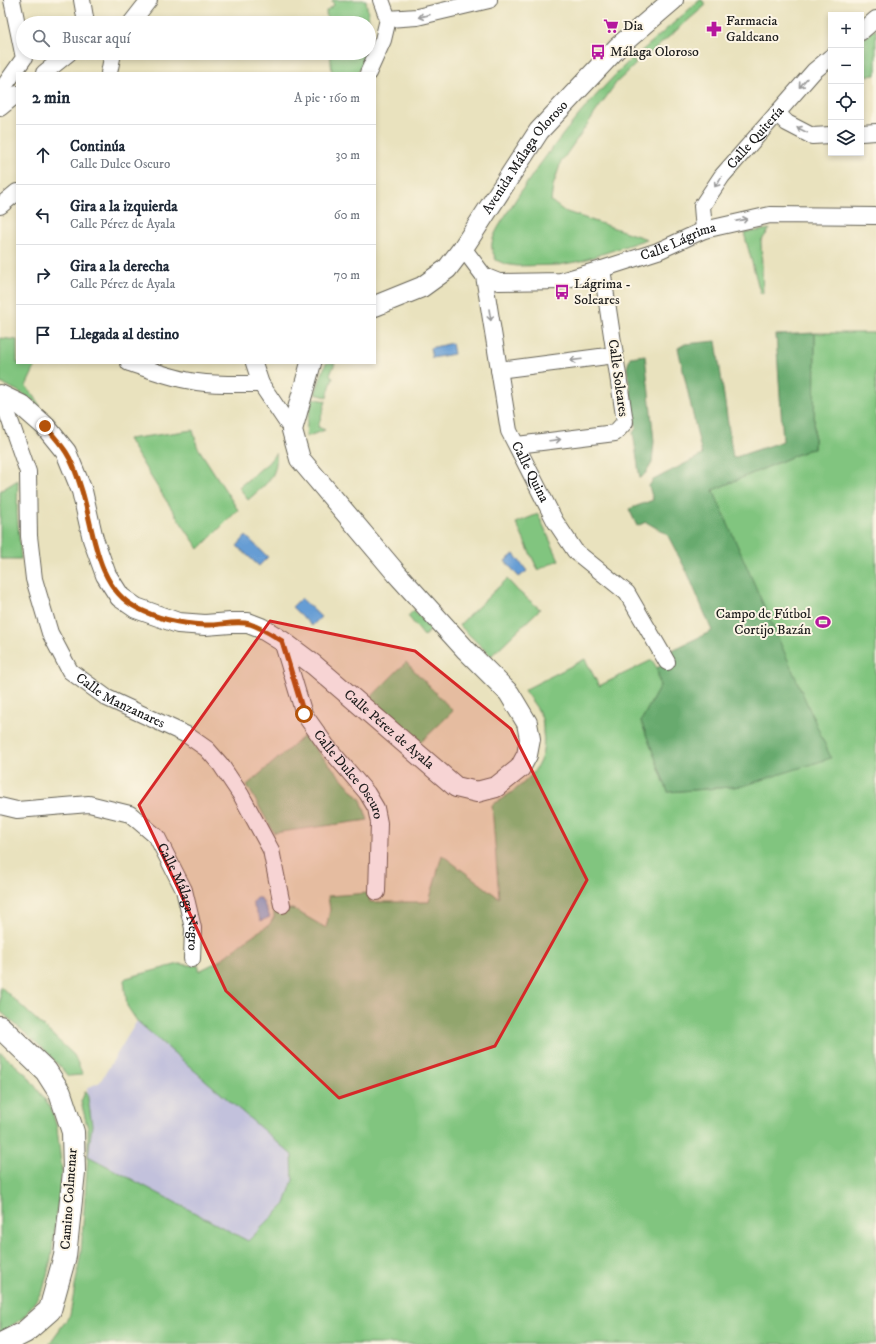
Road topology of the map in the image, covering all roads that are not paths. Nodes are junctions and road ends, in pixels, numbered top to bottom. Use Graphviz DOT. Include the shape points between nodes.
graph roads {
  1 [pos="12,0"];
  2 [pos="82,0"];
  3 [pos="149,0"];
  4 [pos="381,0"];
  5 [pos="489,0"];
  6 [pos="673,0"];
  7 [pos="85,16"];
  8 [pos="136,16"];
  9 [pos="16,19"];
  10 [pos="388,19"];
  11 [pos="876,19"];
  12 [pos="864,29"];
  13 [pos="376,55"];
  14 [pos="828,59"];
  15 [pos="23,60"];
  16 [pos="60,60"];
  17 [pos="374,60"];
  18 [pos="45,72"];
  19 [pos="368,72"];
  20 [pos="0,92"];
  21 [pos="16,95"];
  22 [pos="0,108"];
  23 [pos="777,113"];
  24 [pos="876,132"];
  25 [pos="864,133"];
  26 [pos="828,135"];
  27 [pos="16,193"];
  28 [pos="0,206"];
  29 [pos="876,216"];
  30 [pos="704,230"];
  31 [pos="462,248"];
  32 [pos="602,269"];
  33 [pos="484,276"];
  34 [pos="376,306"];
  35 [pos="615,355"];
  36 [pos="132,364"];
  37 [pos="254,364"];
  38 [pos="310,364"];
  39 [pos="499,370"];
  40 [pos="261,384"];
  41 [pos="0,395"];
  42 [pos="292,430"];
  43 [pos="517,445"];
  44 [pos="282,641"];
  45 [pos="667,662"];
  46 [pos="0,806"];
  47 [pos="377,892"];
  48 [pos="282,905"];
  49 [pos="192,959"];
  50 [pos="0,1027"];
  51 [pos="1,1344"];
  1 -- 9 [label="street"];
  2 -- 7 [label="street"];
  3 -- 8 [label="street"];
  4 -- 10 [label="street"];
  5 -- 10 [label="street, one-way" via="417,17"];
  6 -- 31 [label="street, Avenida Málaga Oloroso" via="618,47 538,131"];
  10 -- 13 [label="street"];
  11 -- 12 [label="street"];
  14 -- 23 [label="street, Calle Quitería, one-way"];
  15 -- 20 [label="street"];
  16 -- 18 [label="street"];
  17 -- 19 [label="street"];
  21 -- 22 [label="street"];
  26 -- 23 [label="street, one-way" via="812,136 787,123"];
  23 -- 30 [label="street, Calle Quitería, one-way" via="722,176 702,206"];
  24 -- 25 [label="street"];
  27 -- 28 [label="street"];
  30 -- 29 [label="street, Calle Lágrima, one-way" via="770,215"];
  30 -- 32 [label="street, Calle Lágrima" via="658,251"];
  31 -- 33 [label="street, Calle Quina"];
  31 -- 34 [label="street, Avenida Málaga Oloroso" via="447,269 422,287"];
  32 -- 33 [label="street, Calle Lágrima" via="561,281 499,282"];
  32 -- 35 [label="street, Calle Soleares"];
  33 -- 39 [label="street, Calle Quina, one-way"];
  35 -- 39 [label="street, one-way"];
  43 -- 35 [label="street, Calle Soleares, one-way" via="616,433 625,422"];
  36 -- 40 [label="street" via="196,382"];
  37 -- 40 [label="street"];
  38 -- 42 [label="street"];
  39 -- 43 [label="street, Calle Quina" via="509,431"];
  40 -- 42 [label="street"];
  41 -- 44 [label="street, Calle Pérez de Ayala" via="21,405 45,426 66,452 82,491 93,539 106,575 120,597 136,608 178,623 248,624"];
  41 -- 48 [label="street, Calle Manzanares" via="28,472 28,536 34,579 50,633 70,671 107,698 187,735 207,749 241,794 271,850"];
  42 -- 44 [label="street, Calle Pérez de Ayala" via="300,459 397,574 510,694 527,723 530,739 527,755 520,768 496,787 477,792 456,787 314,665"];
  43 -- 45 [label="street, Calle Quina" via="563,533 575,550 627,593"];
  44 -- 47 [label="street, Calle Dulce Oscuro" via="304,714 326,745 367,792 376,808 379,823"];
  46 -- 49 [label="street, Calle Málaga Negro" via="17,810 89,804 130,814 157,837 184,890 193,928"];
  50 -- 51 [label="main road, Camino Colmenar" via="46,1071 60,1093 73,1132 74,1172 65,1256 50,1310 25,1332"];
}
